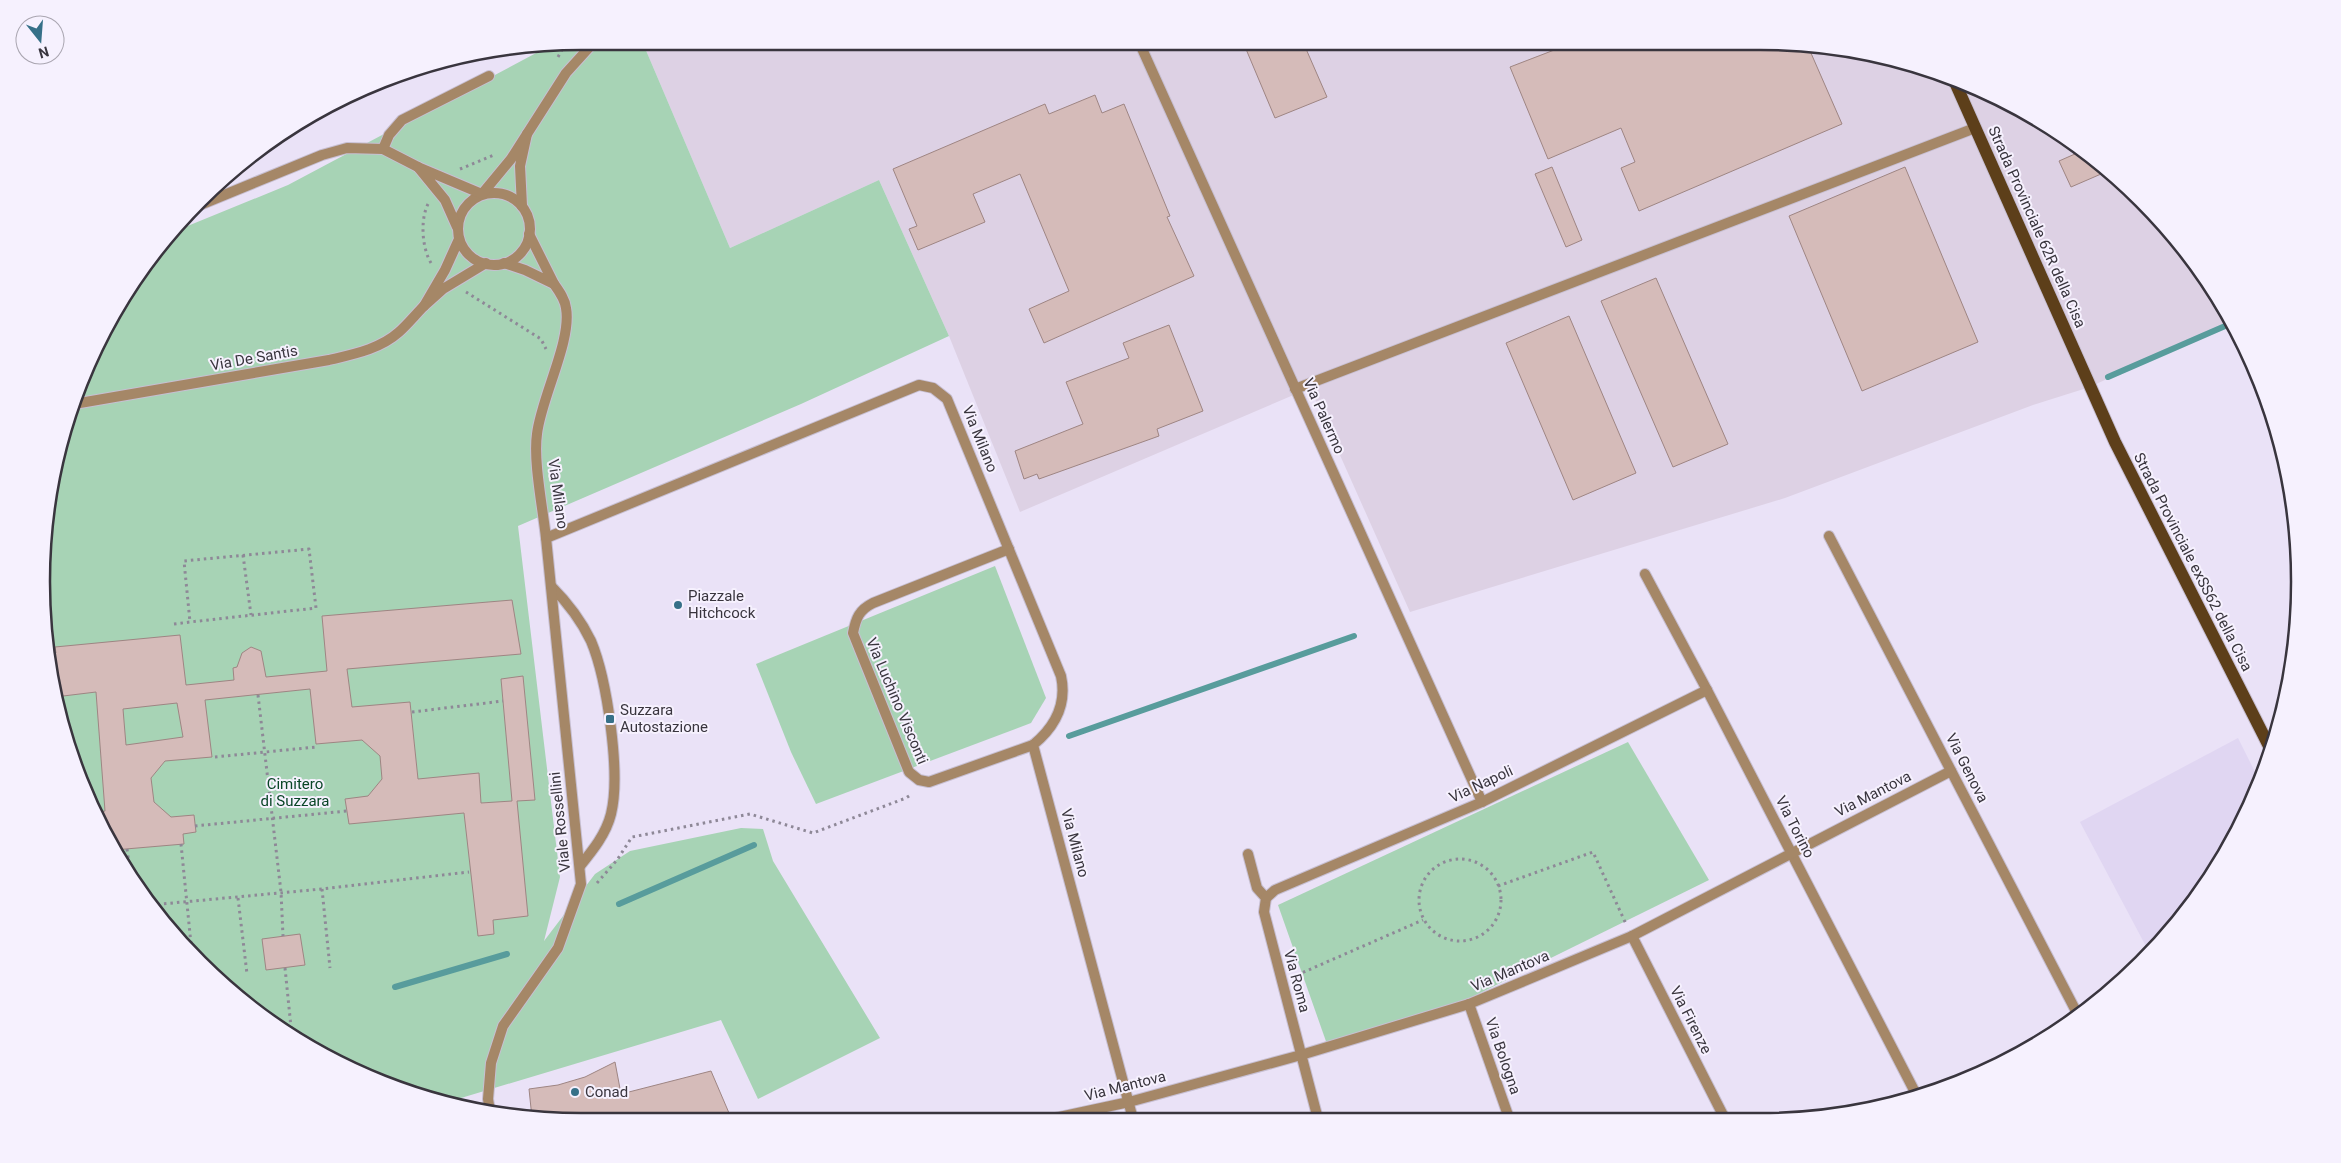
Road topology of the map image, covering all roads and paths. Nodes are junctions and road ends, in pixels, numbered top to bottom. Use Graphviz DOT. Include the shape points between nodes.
graph roads {
  1 [pos="587,50"];
  2 [pos="1143,50"];
  3 [pos="562,51"];
  4 [pos="557,59"];
  5 [pos="489,76"];
  6 [pos="1958,88"];
  7 [pos="1975,128"];
  8 [pos="527,134"];
  9 [pos="383,149"];
  10 [pos="500,153"];
  11 [pos="418,167"];
  12 [pos="446,180"];
  13 [pos="437,188"];
  14 [pos="482,194"];
  15 [pos="217,198"];
  16 [pos="213,200"];
  17 [pos="522,206"];
  18 [pos="457,228"];
  19 [pos="529,234"];
  20 [pos="459,239"];
  21 [pos="504,263"];
  22 [pos="486,264"];
  23 [pos="442,274"];
  24 [pos="452,283"];
  25 [pos="554,284"];
  26 [pos="424,306"];
  27 [pos="547,351"];
  28 [pos="2090,387"];
  29 [pos="1295,389"];
  30 [pos="81,403"];
  31 [pos="1829,536"];
  32 [pos="546,538"];
  33 [pos="1009,549"];
  34 [pos="243,555"];
  35 [pos="1645,574"];
  36 [pos="551,586"];
  37 [pos="251,615"];
  38 [pos="190,622"];
  39 [pos="174,624"];
  40 [pos="1707,690"];
  41 [pos="258,695"];
  42 [pos="503,701"];
  43 [pos="412,712"];
  44 [pos="2266,742"];
  45 [pos="1033,745"];
  46 [pos="316,747"];
  47 [pos="266,752"];
  48 [pos="215,756"];
  49 [pos="1951,771"];
  50 [pos="916,779"];
  51 [pos="1482,802"];
  52 [pos="347,811"];
  53 [pos="273,819"];
  54 [pos="195,826"];
  55 [pos="180,844"];
  56 [pos="127,849"];
  57 [pos="1791,852"];
  58 [pos="1248,854"];
  59 [pos="128,858"];
  60 [pos="580,866"];
  61 [pos="469,872"];
  62 [pos="581,884"];
  63 [pos="1498,886"];
  64 [pos="322,890"];
  65 [pos="280,892"];
  66 [pos="238,898"];
  67 [pos="1266,898"];
  68 [pos="187,902"];
  69 [pos="159,904"];
  70 [pos="1423,920"];
  71 [pos="283,936"];
  72 [pos="1632,936"];
  73 [pos="191,941"];
  74 [pos="285,968"];
  75 [pos="330,968"];
  76 [pos="247,974"];
  77 [pos="1282,981"];
  78 [pos="1469,1004"];
  79 [pos="2075,1009"];
  80 [pos="291,1026"];
  81 [pos="1301,1055"];
  82 [pos="1914,1090"];
  83 [pos="1128,1102"];
  84 [pos="489,1105"];
  85 [pos="1078,1113"];
  86 [pos="1131,1113"];
  87 [pos="1317,1113"];
  88 [pos="1507,1113"];
  89 [pos="1721,1113"];
  1 -- 8 [label="street" via="566,73"];
  2 -- 29 [label="street, Via Palermo"];
  3 -- 4 [label="path"];
  5 -- 9 [label="street" via="402,120 389,135"];
  6 -- 7 [label="main road, Strada Provinciale 62R della Cisa"];
  7 -- 28 [label="main road, Strada Provinciale 62R della Cisa"];
  7 -- 29 [label="street"];
  8 -- 14 [label="street"];
  8 -- 17 [label="street" via="520,166"];
  9 -- 11 [label="street"];
  9 -- 15 [label="street" via="347,148 322,155"];
  10 -- 12 [label="path" via="466,166"];
  11 -- 12 [label="street"];
  11 -- 13 [label="street"];
  12 -- 14 [label="street"];
  13 -- 18 [label="street" via="454,216"];
  13 -- 23 [label="path" via="426,208 423,228 427,256"];
  14 -- 17 [label="street" via="502,194"];
  14 -- 18 [label="street" via="465,207"];
  15 -- 16 [label="street"];
  17 -- 19 [label="street" via="528,216"];
  18 -- 20 [label="street"];
  19 -- 21 [label="street" via="522,250"];
  19 -- 25 [label="street, Via Milano"];
  20 -- 22 [label="street" via="471,257"];
  20 -- 23 [label="street"];
  21 -- 22 [label="street"];
  21 -- 25 [label="street"];
  22 -- 24 [label="street"];
  23 -- 26 [label="street"];
  24 -- 26 [label="street"];
  24 -- 27 [label="path" via="540,340"];
  25 -- 32 [label="street, Via Milano" via="566,307 566,322 536,436"];
  26 -- 30 [label="street, Via De Santis" via="399,332 382,344 360,352"];
  28 -- 44 [label="main road, Strada Provinciale exSS62 della Cisa" via="2114,442"];
  29 -- 51 [label="street, Via Palermo"];
  31 -- 49 [label="street, Via Genova"];
  32 -- 33 [label="street, Via Milano" via="919,385 933,388 947,399"];
  32 -- 36 [label="street, Viale Rossellini"];
  33 -- 45 [label="street, Via Milano" via="1064,688 1055,721"];
  33 -- 50 [label="street, Via Luchino Visconti" via="873,603 856,619 853,633 857,645 909,772"];
  34 -- 37 [label="path"];
  34 -- 37 [label="path" via="309,549 316,608"];
  34 -- 38 [label="path" via="184,561"];
  35 -- 40 [label="street, Via Torino"];
  36 -- 60 [label="street, Viale Rossellini"];
  36 -- 60 [label="street" via="569,604 590,641 602,676 610,732 615,781 611,814 600,841"];
  37 -- 38 [label="path"];
  38 -- 39 [label="path"];
  40 -- 51 [label="street, Via Napoli"];
  40 -- 57 [label="street, Via Torino"];
  41 -- 47 [label="path"];
  42 -- 43 [label="path"];
  45 -- 50 [label="street, Via Luchino Visconti" via="929,782"];
  45 -- 83 [label="street, Via Milano"];
  46 -- 47 [label="path"];
  47 -- 48 [label="path"];
  47 -- 53 [label="path"];
  49 -- 57 [label="street, Via Mantova"];
  49 -- 79 [label="street, Via Genova"];
  50 -- 62 [label="path" via="912,794 906,798 813,833 750,814 632,837 592,888"];
  51 -- 67 [label="street, Via Napoli" via="1275,890"];
  52 -- 53 [label="path"];
  53 -- 54 [label="path"];
  53 -- 65 [label="path"];
  55 -- 68 [label="path"];
  56 -- 59 [label="path"];
  57 -- 72 [label="street, Via Mantova"];
  57 -- 82 [label="street, Via Torino"];
  58 -- 67 [label="street, Via Roma" via="1257,888"];
  60 -- 62 [label="street, Viale Rossellini"];
  61 -- 64 [label="path"];
  62 -- 84 [label="street, Viale Rossellini" via="558,948 502,1026 491,1063"];
  63 -- 70 [label="path" via="1501,899 1493,925 1470,940 1457,942 1443,938"];
  63 -- 70 [label="path" via="1492,874 1469,860 1442,863 1423,881 1419,907"];
  63 -- 72 [label="path" via="1592,852"];
  64 -- 65 [label="path"];
  64 -- 75 [label="path"];
  65 -- 66 [label="path"];
  65 -- 71 [label="path"];
  66 -- 68 [label="path"];
  66 -- 76 [label="path"];
  67 -- 77 [label="street, Via Roma" via="1264,912"];
  68 -- 69 [label="path"];
  68 -- 73 [label="path"];
  70 -- 77 [label="path"];
  72 -- 78 [label="street, Via Mantova"];
  72 -- 89 [label="street, Via Firenze"];
  74 -- 80 [label="path"];
  77 -- 81 [label="street, Via Roma"];
  78 -- 81 [label="street, Via Mantova"];
  78 -- 88 [label="street, Via Bologna"];
  81 -- 83 [label="street, Via Mantova"];
  81 -- 87 [label="street, Via Roma"];
  83 -- 85 [label="street, Via Mantova"];
  83 -- 86 [label="street, Via Milano"];
}
